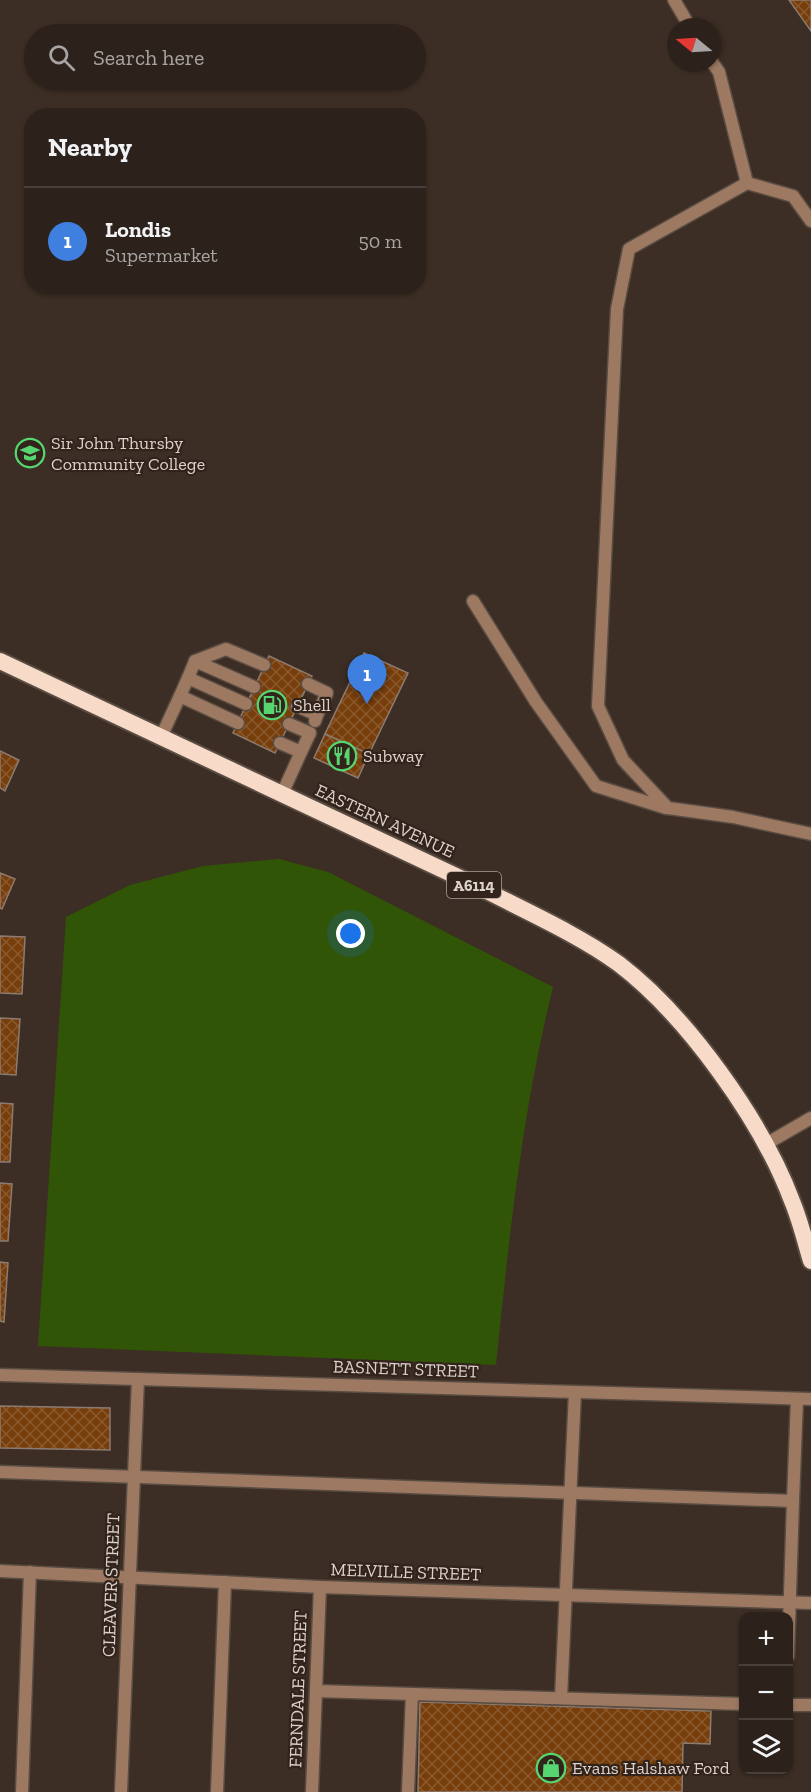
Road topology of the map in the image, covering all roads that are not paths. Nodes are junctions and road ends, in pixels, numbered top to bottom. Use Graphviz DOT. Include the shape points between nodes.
graph roads {
  1 [pos="674,0"];
  2 [pos="685,18"];
  3 [pos="719,72"];
  4 [pos="747,183"];
  5 [pos="811,221"];
  6 [pos="473,601"];
  7 [pos="0,661"];
  8 [pos="195,662"];
  9 [pos="264,665"];
  10 [pos="188,678"];
  11 [pos="308,684"];
  12 [pos="254,687"];
  13 [pos="180,696"];
  14 [pos="246,704"];
  15 [pos="297,706"];
  16 [pos="317,715"];
  17 [pos="237,723"];
  18 [pos="290,724"];
  19 [pos="310,733"];
  20 [pos="161,737"];
  21 [pos="280,743"];
  22 [pos="301,752"];
  23 [pos="282,794"];
  24 [pos="668,808"];
  25 [pos="811,834"];
  26 [pos="811,1118"];
  27 [pos="766,1144"];
  28 [pos="811,1262"];
  29 [pos="0,1375"];
  30 [pos="138,1379"];
  31 [pos="575,1392"];
  32 [pos="797,1399"];
  33 [pos="811,1400"];
  34 [pos="0,1472"];
  35 [pos="134,1477"];
  36 [pos="570,1493"];
  37 [pos="793,1501"];
  38 [pos="0,1571"];
  39 [pos="30,1572"];
  40 [pos="130,1576"];
  41 [pos="225,1581"];
  42 [pos="320,1587"];
  43 [pos="566,1595"];
  44 [pos="789,1603"];
  45 [pos="811,1603"];
  46 [pos="789,1612"];
  47 [pos="316,1691"];
  48 [pos="412,1694"];
  49 [pos="561,1698"];
  50 [pos="739,1704"];
  51 [pos="793,1705"];
  52 [pos="811,1705"];
  53 [pos="22,1792"];
  54 [pos="121,1792"];
  55 [pos="217,1792"];
  56 [pos="312,1792"];
  57 [pos="408,1792"];
  1 -- 2 [label="street"];
  3 -- 4 [label="street"];
  4 -- 5 [label="street" via="793,196"];
  4 -- 24 [label="street" via="629,249 617,309 598,706 623,760"];
  6 -- 24 [label="street" via="536,702 596,786"];
  7 -- 20 [label="highway, EASTERN AVENUE / A6114"];
  8 -- 9 [label="street" via="226,649"];
  8 -- 10 [label="street"];
  8 -- 12 [label="street"];
  10 -- 13 [label="street"];
  10 -- 14 [label="street"];
  11 -- 16 [label="street" via="327,693"];
  13 -- 17 [label="street"];
  13 -- 20 [label="street"];
  15 -- 16 [label="street"];
  16 -- 19 [label="street"];
  18 -- 19 [label="street"];
  19 -- 22 [label="street"];
  20 -- 23 [label="highway, EASTERN AVENUE / A6114"];
  21 -- 22 [label="street"];
  22 -- 23 [label="street"];
  23 -- 27 [label="highway, EASTERN AVENUE / A6114" via="475,885 619,964 678,1020"];
  24 -- 25 [label="street"];
  26 -- 27 [label="street"];
  27 -- 28 [label="highway, EASTERN AVENUE / A6114" via="792,1200"];
  29 -- 30 [label="street, BASNETT STREET"];
  30 -- 31 [label="street, BASNETT STREET"];
  30 -- 35 [label="street, CLEAVER STREET"];
  31 -- 32 [label="street, BASNETT STREET"];
  31 -- 36 [label="street"];
  32 -- 33 [label="street, BASNETT STREET"];
  32 -- 37 [label="street"];
  34 -- 35 [label="street"];
  35 -- 36 [label="street"];
  35 -- 40 [label="street, CLEAVER STREET"];
  36 -- 37 [label="street"];
  36 -- 43 [label="street"];
  37 -- 44 [label="street"];
  38 -- 39 [label="street, MELVILLE STREET"];
  39 -- 40 [label="street, MELVILLE STREET"];
  39 -- 53 [label="street"];
  40 -- 41 [label="street, MELVILLE STREET"];
  40 -- 54 [label="street, CLEAVER STREET"];
  41 -- 42 [label="street, MELVILLE STREET"];
  41 -- 55 [label="street"];
  42 -- 43 [label="street, MELVILLE STREET"];
  42 -- 47 [label="street, FERNDALE STREET"];
  43 -- 44 [label="street, MELVILLE STREET"];
  43 -- 49 [label="street"];
  44 -- 45 [label="street, MELVILLE STREET"];
  44 -- 46 [label="street"];
  47 -- 48 [label="street"];
  47 -- 56 [label="street, FERNDALE STREET"];
  48 -- 49 [label="street"];
  48 -- 57 [label="street"];
  49 -- 50 [label="street"];
  51 -- 52 [label="street"];
}
